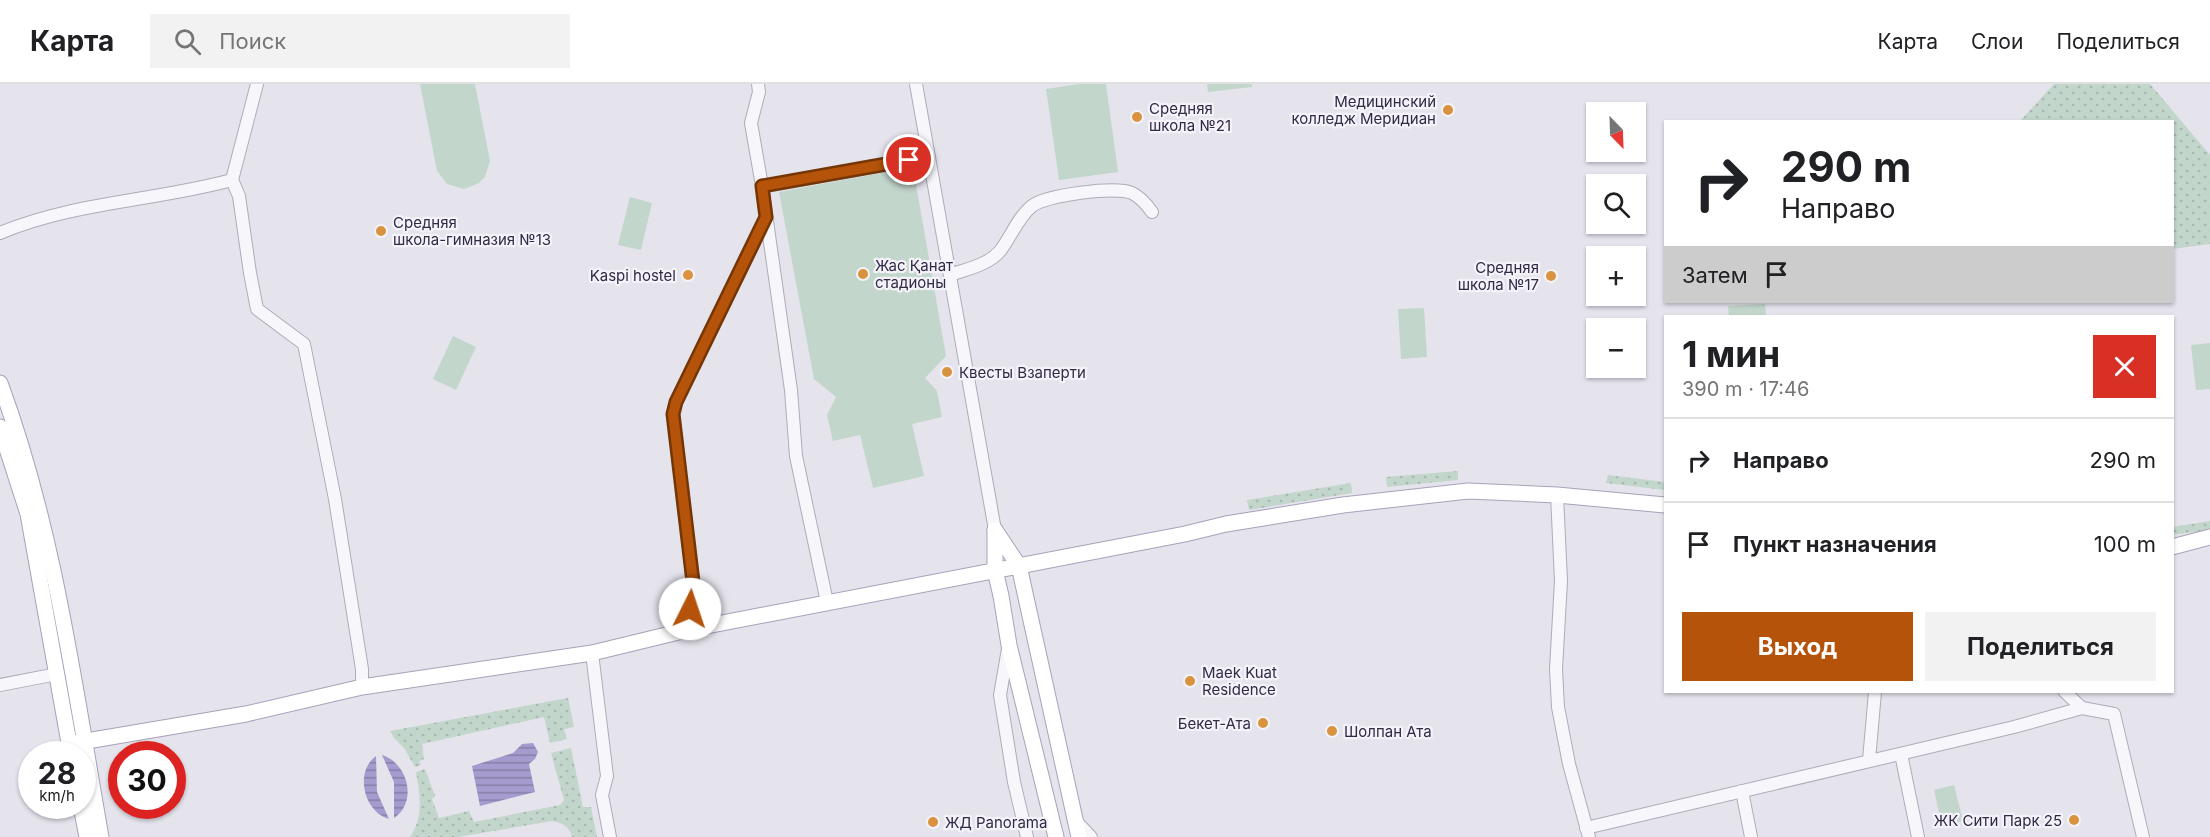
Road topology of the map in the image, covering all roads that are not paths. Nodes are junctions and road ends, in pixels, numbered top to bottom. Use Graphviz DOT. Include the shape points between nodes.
graph roads {
  1 [pos="257,84"];
  2 [pos="758,84"];
  3 [pos="916,84"];
  4 [pos="929,157"];
  5 [pos="232,180"];
  6 [pos="762,186"];
  7 [pos="1152,212"];
  8 [pos="766,217"];
  9 [pos="0,233"];
  10 [pos="950,275"];
  11 [pos="0,383"];
  12 [pos="0,427"];
  13 [pos="1557,495"];
  14 [pos="1664,505"];
  15 [pos="995,530"];
  16 [pos="2210,537"];
  17 [pos="2174,546"];
  18 [pos="1019,566"];
  19 [pos="995,570"];
  20 [pos="827,602"];
  21 [pos="691,629"];
  22 [pos="1009,645"];
  23 [pos="592,652"];
  24 [pos="57,674"];
  25 [pos="0,685"];
  26 [pos="362,687"];
  27 [pos="1875,693"];
  28 [pos="2066,693"];
  29 [pos="2082,708"];
  30 [pos="74,741"];
  31 [pos="75,741"];
  32 [pos="96,742"];
  33 [pos="1901,754"];
  34 [pos="1869,760"];
  35 [pos="1742,791"];
  36 [pos="84,819"];
  37 [pos="96,819"];
  38 [pos="1075,820"];
  39 [pos="1588,833"];
  40 [pos="87,837"];
  41 [pos="101,837"];
  42 [pos="610,837"];
  43 [pos="1027,837"];
  44 [pos="1056,837"];
  45 [pos="1079,837"];
  46 [pos="1090,837"];
  47 [pos="1751,837"];
  48 [pos="1918,837"];
  49 [pos="2143,837"];
  1 -- 5 [label="street"];
  2 -- 6 [label="street" via="751,123"];
  3 -- 4 [label="street"];
  4 -- 6 [label="street"];
  4 -- 10 [label="street"];
  5 -- 9 [label="street" via="55,213"];
  5 -- 26 [label="street" via="239,196 257,309 304,344 335,503"];
  6 -- 8 [label="street"];
  7 -- 10 [label="street" via="1131,193 1108,189 1044,201 1032,206 991,259"];
  8 -- 20 [label="street" via="791,390 796,456"];
  8 -- 21 [label="street" via="673,414 693,582"];
  10 -- 15 [label="street"];
  11 -- 31 [label="main road" via="41,513 68,644"];
  12 -- 24 [label="main road" via="28,514"];
  13 -- 14 [label="main road"];
  13 -- 18 [label="main road" via="1468,491 1342,506 1226,524"];
  13 -- 39 [label="street" via="1561,581 1558,707"];
  15 -- 18 [label="main road"];
  15 -- 19 [label="main road"];
  16 -- 17 [label="main road"];
  18 -- 19 [label="main road"];
  18 -- 38 [label="main road"];
  19 -- 20 [label="main road"];
  19 -- 22 [label="main road"];
  20 -- 21 [label="main road"];
  21 -- 23 [label="main road"];
  22 -- 43 [label="street" via="1000,695"];
  22 -- 44 [label="main road"];
  23 -- 26 [label="main road"];
  23 -- 42 [label="street" via="607,776 602,795"];
  24 -- 25 [label="street"];
  24 -- 30 [label="main road"];
  26 -- 32 [label="main road"];
  27 -- 34 [label="street"];
  28 -- 29 [label="street"];
  29 -- 33 [label="street"];
  29 -- 49 [label="street" via="2114,714"];
  33 -- 34 [label="street"];
  33 -- 48 [label="street"];
  34 -- 35 [label="street"];
  35 -- 39 [label="street"];
  35 -- 47 [label="street"];
  36 -- 40 [label="main road"];
  37 -- 41 [label="main road"];
  38 -- 45 [label="main road"];
  38 -- 46 [label="street"];
}
